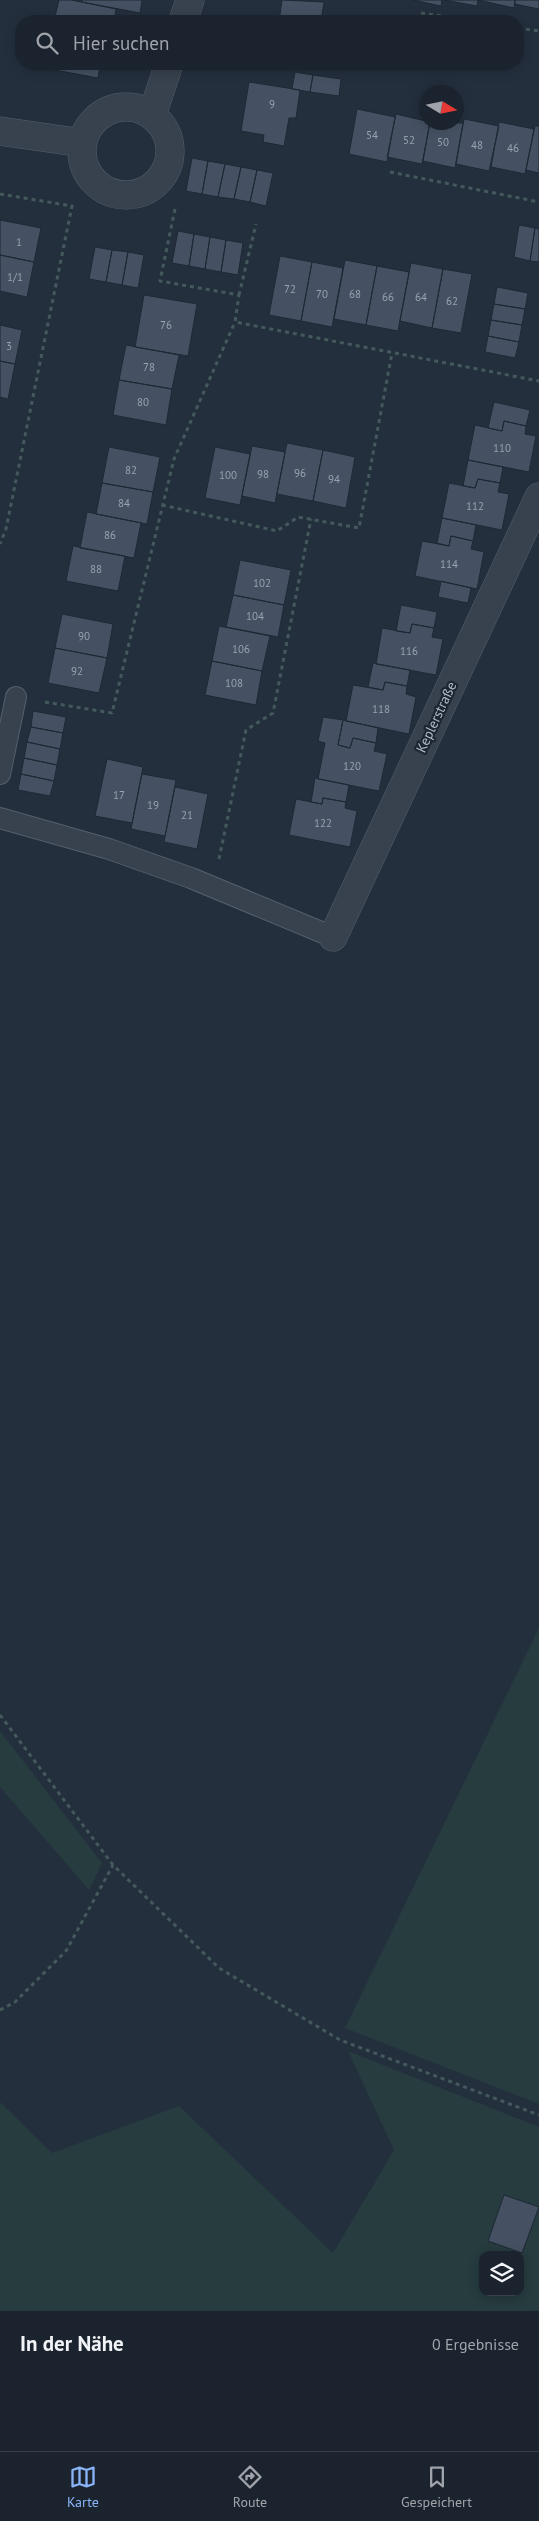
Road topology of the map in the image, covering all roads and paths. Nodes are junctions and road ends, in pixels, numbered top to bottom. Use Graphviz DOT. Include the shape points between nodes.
graph roads {
  1 [pos="190,0"];
  2 [pos="421,13"];
  3 [pos="185,15"];
  4 [pos="435,15"];
  5 [pos="524,29"];
  6 [pos="539,31"];
  7 [pos="167,70"];
  8 [pos="152,115"];
  9 [pos="0,131"];
  10 [pos="82,143"];
  11 [pos="390,172"];
  12 [pos="0,194"];
  13 [pos="539,202"];
  14 [pos="175,209"];
  15 [pos="256,224"];
  16 [pos="240,295"];
  17 [pos="235,322"];
  18 [pos="392,353"];
  19 [pos="539,381"];
  20 [pos="539,497"];
  21 [pos="162,506"];
  22 [pos="311,519"];
  23 [pos="0,544"];
  24 [pos="16,697"];
  25 [pos="0,774"];
  26 [pos="0,818"];
  27 [pos="213,888"];
  28 [pos="334,937"];
  29 [pos="0,1715"];
  30 [pos="113,1865"];
  31 [pos="0,2010"];
  32 [pos="539,2115"];
  1 -- 3 [label="street"];
  2 -- 4 [label="path"];
  5 -- 6 [label="path"];
  7 -- 8 [label="street"];
  8 -- 10 [label="street" via="125,107 110,110 98,117"];
  8 -- 10 [label="street" via="162,125 170,151 168,165 151,187 138,193 110,192 97,184 88,172"];
  9 -- 10 [label="street"];
  11 -- 13 [label="path"];
  12 -- 23 [label="path" via="72,206 6,529"];
  14 -- 16 [label="path" via="160,281"];
  15 -- 16 [label="path"];
  16 -- 17 [label="path"];
  17 -- 18 [label="path"];
  17 -- 21 [label="path" via="174,459"];
  18 -- 19 [label="path"];
  18 -- 22 [label="path" via="359,528"];
  20 -- 28 [label="street, Keplerstraße"];
  21 -- 22 [label="path" via="277,531 298,517"];
  21 -- 24 [label="path" via="112,713"];
  22 -- 27 [label="path" via="273,713 246,730"];
  24 -- 25 [label="lane"];
  26 -- 27 [label="lane" via="109,849"];
  27 -- 28 [label="lane"];
  29 -- 30 [label="path"];
  30 -- 31 [label="path" via="66,1951 15,2002"];
  30 -- 32 [label="path" via="219,1968 340,2040"];
}
